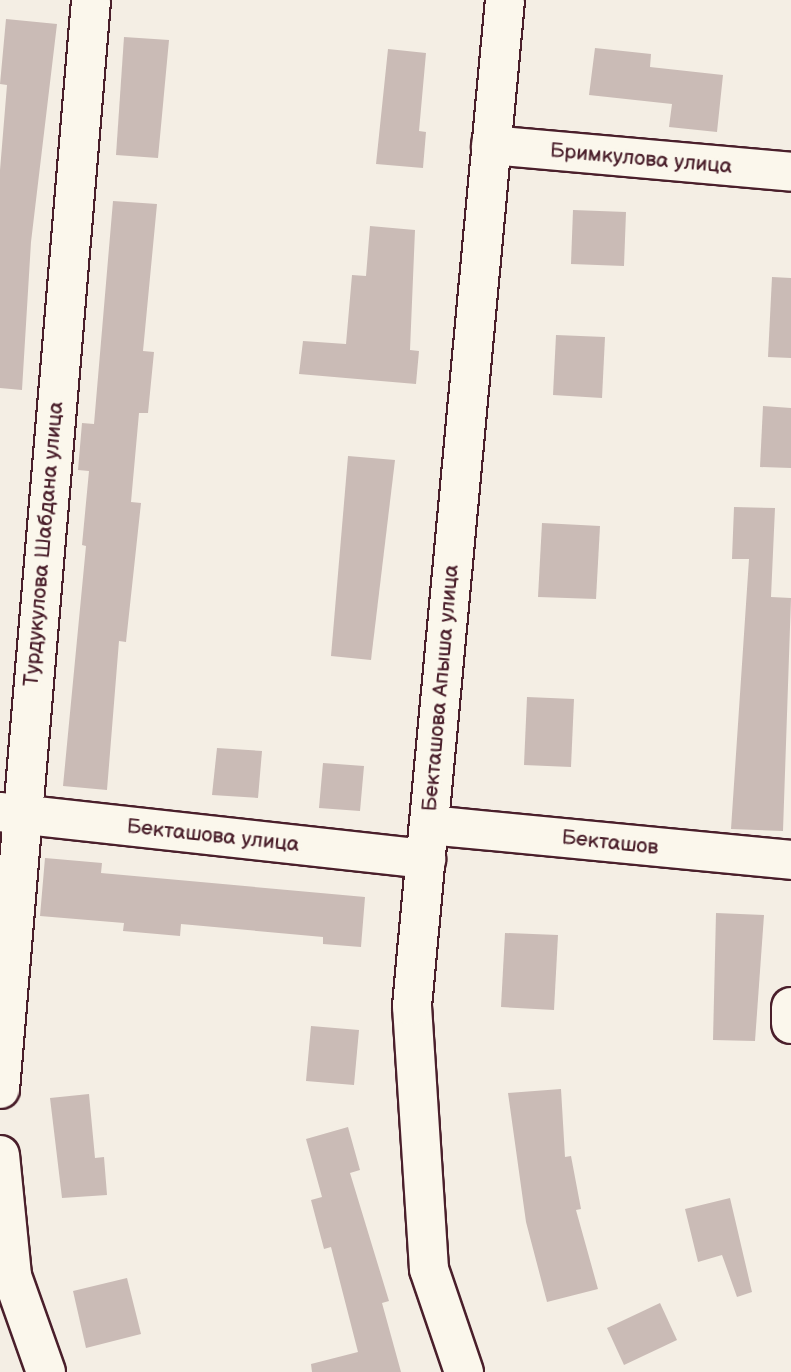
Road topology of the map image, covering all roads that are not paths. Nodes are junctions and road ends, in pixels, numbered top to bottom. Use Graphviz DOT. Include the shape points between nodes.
graph roads {
  1 [pos="91,0"];
  2 [pos="505,0"];
  3 [pos="492,145"];
  4 [pos="791,172"];
  5 [pos="11,813"];
  6 [pos="427,842"];
  7 [pos="791,860"];
  8 [pos="791,1007"];
  9 [pos="791,1024"];
  10 [pos="0,1089"];
  11 [pos="0,1155"];
  12 [pos="46,1372"];
  13 [pos="464,1372"];
  1 -- 5 [label="street, Турдукулова Шабдана улица"];
  2 -- 3 [label="street, Бекташова Апыша улица"];
  3 -- 4 [label="street, Бримкулова улица"];
  3 -- 6 [label="street, Бекташова Апыша улица"];
  5 -- 6 [label="street, Бекташова улица"];
  5 -- 10 [label="street, Турдукулова Шабдана улица"];
  6 -- 7 [label="street, Бекташов"];
  6 -- 13 [label="street, Бекташова Апыша улица" via="412,1006 429,1269"];
  8 -- 9 [label="street"];
  11 -- 12 [label="street" via="12,1276"];
}
